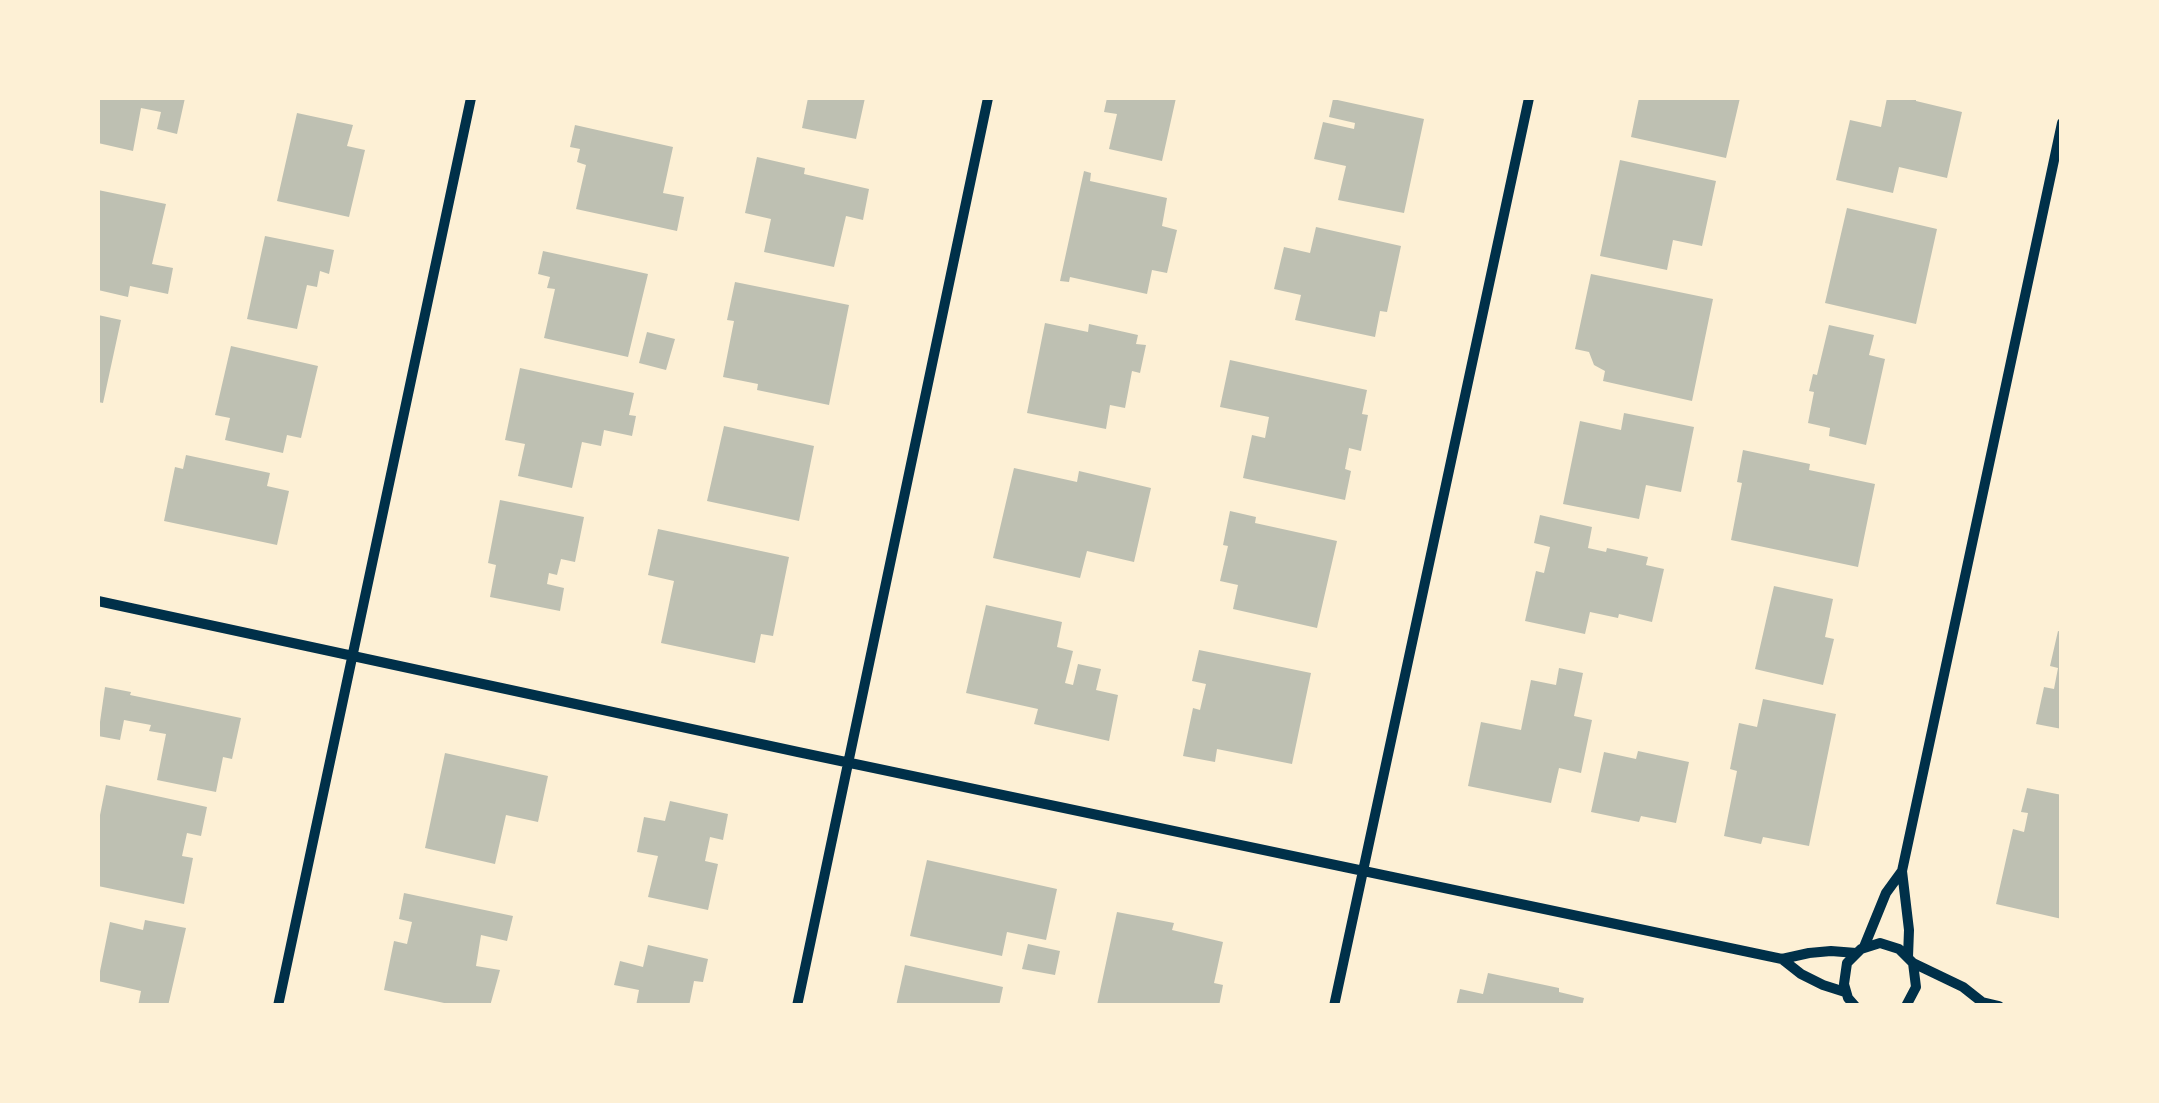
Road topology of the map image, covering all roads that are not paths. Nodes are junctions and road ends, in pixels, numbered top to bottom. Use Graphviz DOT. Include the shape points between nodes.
graph roads {
  1 [pos="472,98"];
  2 [pos="988,98"];
  3 [pos="1529,98"];
  4 [pos="2062,123"];
  5 [pos="98,601"];
  6 [pos="352,654"];
  7 [pos="848,762"];
  8 [pos="1363,870"];
  9 [pos="1902,871"];
  10 [pos="1860,950"];
  11 [pos="1782,959"];
  12 [pos="1910,960"];
  13 [pos="1851,1001"];
  14 [pos="1982,1002"];
  15 [pos="278,1006"];
  16 [pos="797,1006"];
  17 [pos="1334,1006"];
  18 [pos="1906,1006"];
  19 [pos="1968,1006"];
  20 [pos="1999,1006"];
  1 -- 6 [label="street"];
  2 -- 7 [label="street"];
  3 -- 8 [label="street"];
  4 -- 9 [label="street"];
  5 -- 6 [label="street"];
  6 -- 7 [label="street"];
  6 -- 15 [label="street"];
  7 -- 8 [label="street"];
  7 -- 16 [label="street"];
  8 -- 11 [label="street"];
  8 -- 17 [label="street"];
  9 -- 10 [label="street"];
  9 -- 12 [label="street"];
  10 -- 11 [label="street"];
  10 -- 12 [label="street" via="1886,944"];
  10 -- 13 [label="street" via="1845,969"];
  11 -- 13 [label="street"];
  12 -- 14 [label="street"];
  12 -- 18 [label="street" via="1916,987"];
  14 -- 19 [label="street"];
  14 -- 20 [label="street"];
}
